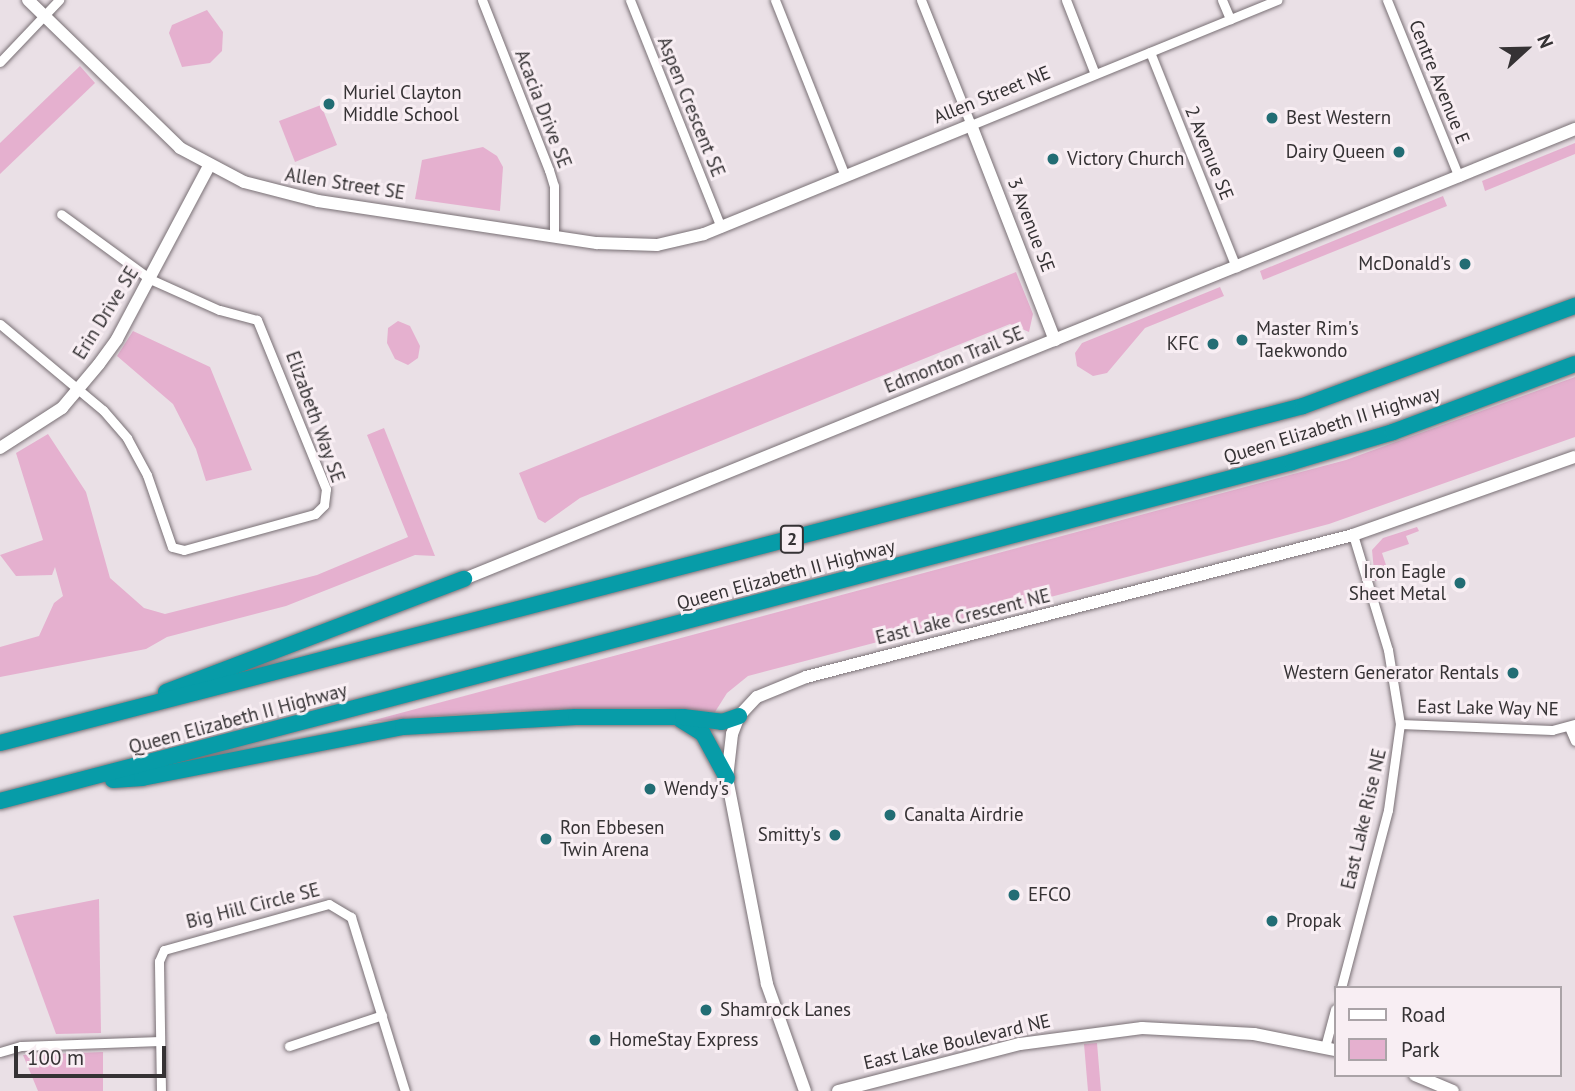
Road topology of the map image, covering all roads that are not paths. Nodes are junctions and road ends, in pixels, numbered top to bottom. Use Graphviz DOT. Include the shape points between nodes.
graph roads {
  1 [pos="28,0"];
  2 [pos="59,0"];
  3 [pos="482,0"];
  4 [pos="630,0"];
  5 [pos="775,0"];
  6 [pos="921,0"];
  7 [pos="1066,0"];
  8 [pos="1223,0"];
  9 [pos="1278,0"];
  10 [pos="1387,0"];
  11 [pos="44,16"];
  12 [pos="1230,19"];
  13 [pos="1150,52"];
  14 [pos="0,62"];
  15 [pos="1095,74"];
  16 [pos="971,125"];
  17 [pos="1575,130"];
  18 [pos="209,166"];
  19 [pos="845,176"];
  20 [pos="1459,177"];
  21 [pos="61,214"];
  22 [pos="720,226"];
  23 [pos="554,234"];
  24 [pos="1236,267"];
  25 [pos="150,279"];
  26 [pos="1575,306"];
  27 [pos="0,324"];
  28 [pos="1055,340"];
  29 [pos="1575,364"];
  30 [pos="79,391"];
  31 [pos="0,448"];
  32 [pos="1575,457"];
  33 [pos="1353,535"];
  34 [pos="464,579"];
  35 [pos="104,716"];
  36 [pos="655,716"];
  37 [pos="739,716"];
  38 [pos="1400,724"];
  39 [pos="1572,726"];
  40 [pos="1575,741"];
  41 [pos="0,743"];
  42 [pos="727,778"];
  43 [pos="79,782"];
  44 [pos="0,801"];
  45 [pos="1341,986"];
  46 [pos="382,1015"];
  47 [pos="1334,1017"];
  48 [pos="160,1041"];
  49 [pos="289,1046"];
  50 [pos="1330,1049"];
  51 [pos="0,1052"];
  52 [pos="1420,1077"];
  53 [pos="162,1091"];
  54 [pos="405,1091"];
  55 [pos="805,1091"];
  56 [pos="838,1091"];
  57 [pos="1453,1091"];
  1 -- 11 [label="street, Allen Street SE"];
  2 -- 11 [label="street"];
  3 -- 23 [label="street, Acacia Drive SE" via="554,186"];
  4 -- 22 [label="street, Aspen Crescent SE"];
  5 -- 19 [label="street"];
  6 -- 16 [label="street"];
  7 -- 15 [label="street"];
  8 -- 12 [label="street"];
  9 -- 12 [label="street, Allen Street NE"];
  10 -- 20 [label="street, Centre Avenue E"];
  11 -- 14 [label="street"];
  11 -- 18 [label="street, Allen Street SE" via="155,127"];
  12 -- 13 [label="street, Allen Street NE"];
  13 -- 15 [label="street, Allen Street NE"];
  13 -- 24 [label="street, 2 Avenue SE"];
  15 -- 16 [label="street, Allen Street NE"];
  16 -- 19 [label="street, Allen Street NE"];
  16 -- 28 [label="street, 3 Avenue SE"];
  17 -- 20 [label="street, Edmonton Trail SE"];
  18 -- 23 [label="street, Allen Street SE" via="244,182 318,201"];
  18 -- 25 [label="street, Erin Drive SE"];
  19 -- 22 [label="street, Allen Street NE"];
  20 -- 24 [label="street, Edmonton Trail SE"];
  21 -- 25 [label="street"];
  22 -- 23 [label="street, Allen Street SE" via="683,240 626,246"];
  24 -- 28 [label="street, Edmonton Trail SE"];
  25 -- 30 [label="street, Erin Drive SE" via="117,339"];
  25 -- 30 [label="street, Elizabeth Way SE" via="261,325 326,489 320,511 184,550 172,547 137,455 112,420"];
  26 -- 35 [label="highway, Queen Elizabeth II Highway / 2" via="1303,405"];
  27 -- 30 [label="street"];
  28 -- 34 [label="street, Edmonton Trail SE"];
  29 -- 43 [label="highway, Queen Elizabeth II Highway" via="1393,432 1278,466"];
  30 -- 31 [label="street, Erin Drive SE" via="48,420"];
  32 -- 33 [label="street, East Lake Crescent NE"];
  33 -- 37 [label="street, East Lake Crescent NE" via="806,677 768,690"];
  33 -- 38 [label="street, East Lake Rise NE" via="1392,668"];
  34 -- 35 [label="highway"];
  35 -- 41 [label="highway, Queen Elizabeth II Highway / 2"];
  36 -- 37 [label="highway" via="722,722"];
  36 -- 42 [label="highway" via="696,727"];
  36 -- 43 [label="highway" via="403,727 142,778"];
  37 -- 42 [label="street, East Lake Crescent NE" via="727,747"];
  38 -- 39 [label="street, East Lake Way NE"];
  38 -- 45 [label="street, East Lake Rise NE" via="1388,810"];
  39 -- 40 [label="street"];
  42 -- 55 [label="street, East Lake Crescent NE" via="767,984"];
  43 -- 44 [label="highway, Queen Elizabeth II Highway"];
  46 -- 48 [label="street, Big Hill Circle SE" via="351,917 330,904 168,947 159,961"];
  46 -- 49 [label="street"];
  46 -- 54 [label="street, Big Hill Circle SE"];
  47 -- 50 [label="street"];
  48 -- 51 [label="street" via="21,1046"];
  48 -- 53 [label="street, Big Hill Circle SE"];
  50 -- 56 [label="street, East Lake Boulevard NE" via="1204,1030 1091,1033 997,1049"];
  52 -- 57 [label="street"];
}
